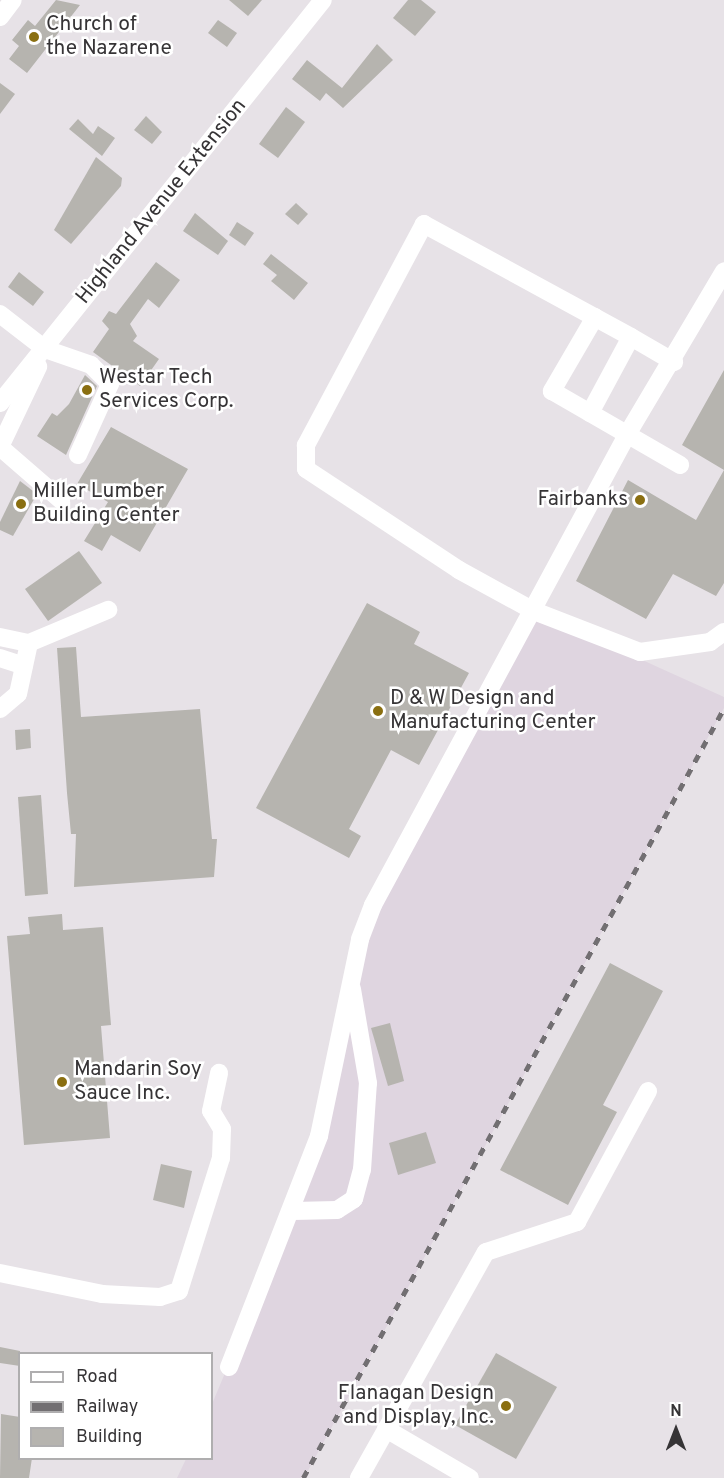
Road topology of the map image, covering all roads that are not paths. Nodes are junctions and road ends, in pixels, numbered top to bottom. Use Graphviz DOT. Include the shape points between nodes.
graph roads {
  1 [pos="13,0"];
  2 [pos="323,0"];
  3 [pos="0,17"];
  4 [pos="724,271"];
  5 [pos="0,314"];
  6 [pos="595,317"];
  7 [pos="631,337"];
  8 [pos="45,349"];
  9 [pos="674,362"];
  10 [pos="0,403"];
  11 [pos="590,413"];
  12 [pos="628,433"];
  13 [pos="0,447"];
  14 [pos="78,455"];
  15 [pos="680,465"];
  16 [pos="61,500"];
  17 [pos="108,610"];
  18 [pos="534,610"];
  19 [pos="724,632"];
  20 [pos="0,637"];
  21 [pos="28,644"];
  22 [pos="0,658"];
  23 [pos="24,666"];
  24 [pos="0,709"];
  25 [pos="351,985"];
  26 [pos="219,1073"];
  27 [pos="648,1091"];
  28 [pos="293,1211"];
  29 [pos="0,1273"];
  30 [pos="229,1366"];
  31 [pos="390,1421"];
  32 [pos="359,1478"];
  33 [pos="470,1478"];
  1 -- 3 [label="street"];
  2 -- 8 [label="street, Highland Avenue Extension"];
  4 -- 9 [label="street"];
  5 -- 8 [label="street"];
  6 -- 7 [label="street"];
  6 -- 11 [label="street" via="552,391"];
  6 -- 18 [label="street" via="424,224 306,445 306,469 459,570"];
  7 -- 9 [label="street"];
  7 -- 11 [label="street"];
  8 -- 10 [label="street, Highland Avenue Extension"];
  8 -- 13 [label="street"];
  8 -- 14 [label="street" via="91,365 110,384"];
  9 -- 12 [label="street"];
  11 -- 12 [label="street"];
  12 -- 15 [label="street"];
  12 -- 18 [label="street"];
  13 -- 16 [label="street"];
  17 -- 21 [label="street"];
  18 -- 19 [label="street" via="640,652 710,642"];
  18 -- 25 [label="street" via="373,905"];
  20 -- 21 [label="street"];
  21 -- 23 [label="street"];
  22 -- 23 [label="street"];
  23 -- 24 [label="street" via="18,694"];
  25 -- 28 [label="street" via="318,1136"];
  25 -- 28 [label="street" via="368,1083 362,1170 354,1199 337,1210"];
  26 -- 29 [label="street" via="211,1111 222,1129 220,1158 179,1291 160,1297 102,1294"];
  27 -- 31 [label="street" via="577,1222 486,1252"];
  28 -- 30 [label="street"];
  31 -- 32 [label="street"];
  31 -- 33 [label="street"];
}
